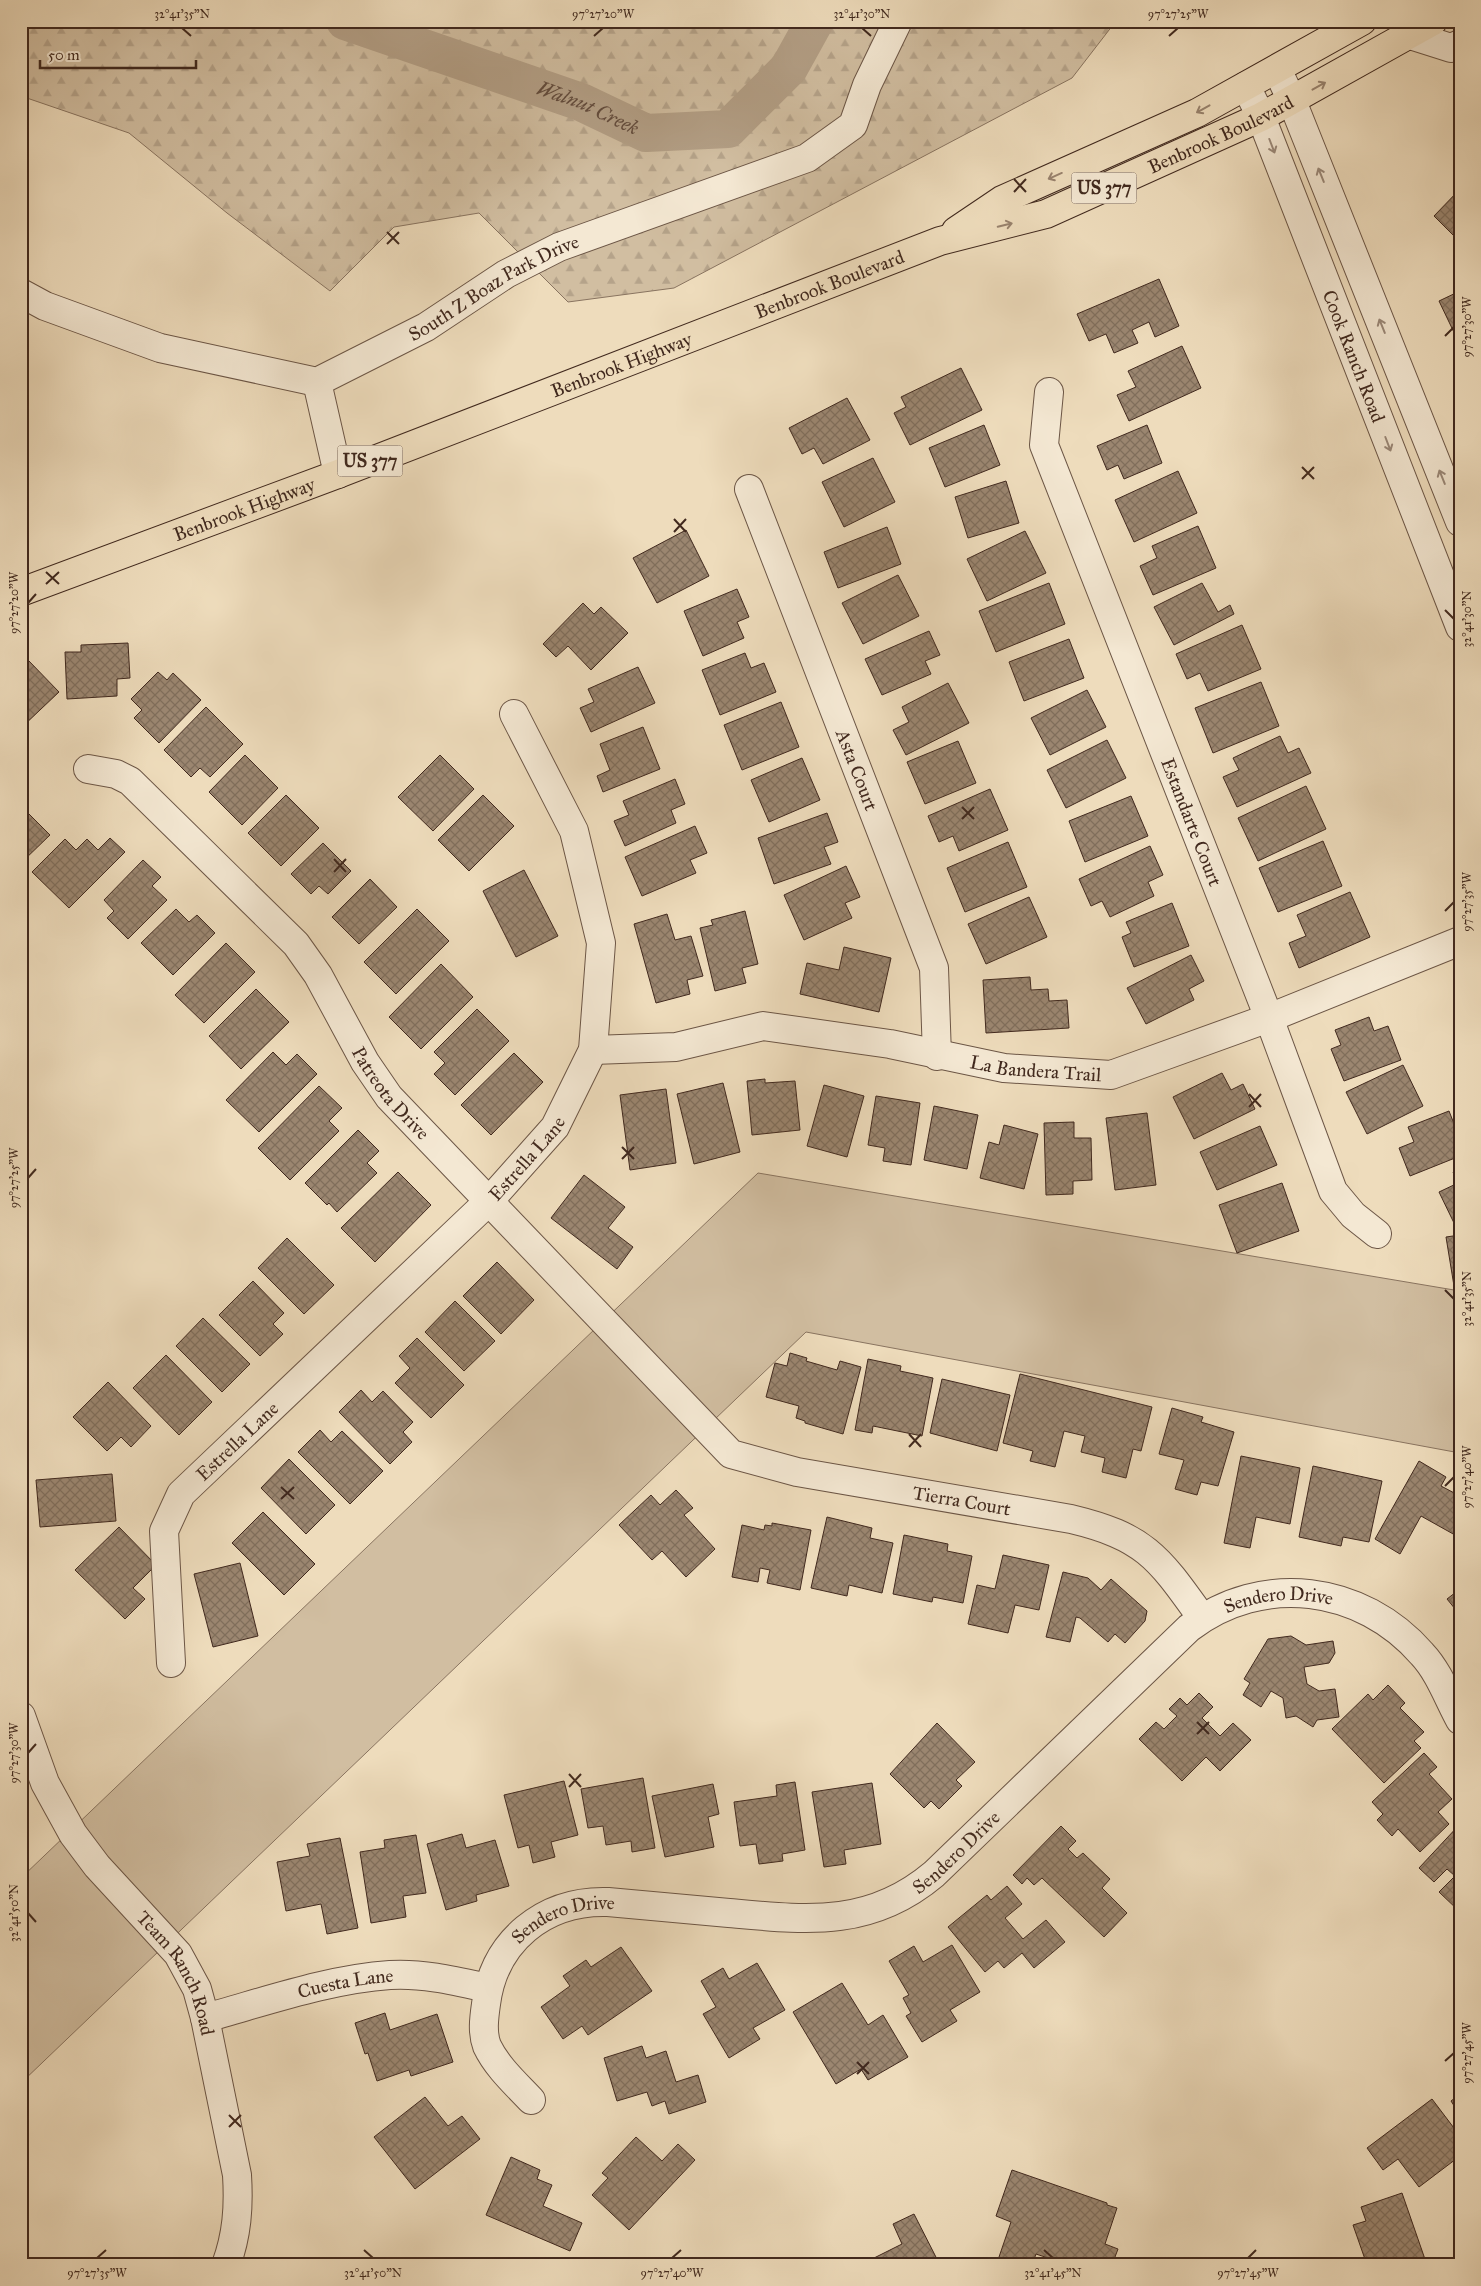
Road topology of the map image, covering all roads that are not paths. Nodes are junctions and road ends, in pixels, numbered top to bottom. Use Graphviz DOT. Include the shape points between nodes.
graph roads {
  1 [pos="898,21"];
  2 [pos="1362,21"];
  3 [pos="1433,21"];
  4 [pos="1410,36"];
  5 [pos="1460,44"];
  6 [pos="1277,69"];
  7 [pos="1246,86"];
  8 [pos="1292,101"];
  9 [pos="1260,117"];
  10 [pos="940,242"];
  11 [pos="21,293"];
  12 [pos="718,328"];
  13 [pos="317,382"];
  14 [pos="1049,392"];
  15 [pos="338,474"];
  16 [pos="749,489"];
  17 [pos="1460,522"];
  18 [pos="21,592"];
  19 [pos="1460,627"];
  20 [pos="514,714"];
  21 [pos="88,769"];
  22 [pos="1460,941"];
  23 [pos="1269,1018"];
  24 [pos="593,1050"];
  25 [pos="937,1056"];
  26 [pos="490,1200"];
  27 [pos="1377,1234"];
  28 [pos="700,1423"];
  29 [pos="1202,1618"];
  30 [pos="171,1663"];
  31 [pos="21,1716"];
  32 [pos="1460,1720"];
  33 [pos="488,1988"];
  34 [pos="204,2018"];
  35 [pos="531,2100"];
  36 [pos="226,2265"];
  1 -- 13 [label="street, South Z Boaz Park Drive" via="867,85 853,125 807,158 559,247 506,274 426,327"];
  2 -- 6 [label="main road, Benbrook Boulevard / US 377"];
  3 -- 4 [label="main road, Benbrook Boulevard / US 377"];
  4 -- 5 [label="street" via="1451,48"];
  8 -- 4 [label="main road, Benbrook Boulevard / US 377, one-way"];
  6 -- 7 [label="main road, Benbrook Boulevard / US 377"];
  6 -- 8 [label="street, Cook Ranch Road"];
  7 -- 9 [label="street, Cook Ranch Road"];
  7 -- 10 [label="main road, Benbrook Boulevard / US 377, one-way" via="1197,113 1002,200"];
  8 -- 9 [label="main road, Benbrook Boulevard / US 377"];
  17 -- 8 [label="street, Cook Ranch Road, one-way"];
  10 -- 9 [label="main road, Benbrook Boulevard / US 377, one-way" via="1046,214"];
  9 -- 19 [label="street, Cook Ranch Road, one-way"];
  10 -- 12 [label="main road, Benbrook Boulevard / US 377"];
  11 -- 13 [label="street" via="45,306 160,348"];
  12 -- 15 [label="main road, Benbrook Highway / US 377"];
  13 -- 15 [label="street"];
  14 -- 23 [label="street, Estandarte Court" via="1044,445"];
  15 -- 18 [label="main road, Benbrook Highway / US 377"];
  16 -- 25 [label="street, Asta Court" via="934,968"];
  20 -- 24 [label="street, Estrella Lane" via="574,831 601,943"];
  21 -- 26 [label="street, Patreota Drive" via="116,774 130,781 283,928 313,967 376,1081 403,1113"];
  22 -- 23 [label="street, La Bandera Trail"];
  23 -- 25 [label="street, La Bandera Trail" via="1111,1075 1004,1068"];
  23 -- 27 [label="street, Estandarte Court" via="1333,1191 1353,1215"];
  24 -- 25 [label="street, La Bandera Trail" via="676,1046 763,1026 890,1044"];
  24 -- 26 [label="street, Estrella Lane" via="555,1127"];
  26 -- 28 [label="street, Patreota Drive"];
  26 -- 30 [label="street, Estrella Lane" via="181,1494 164,1531"];
  28 -- 29 [label="street, Tierra Court" via="731,1454 797,1472 1071,1519 1112,1531 1143,1547 1156,1558"];
  29 -- 32 [label="street, Sendero Drive" via="1231,1603 1278,1593 1312,1594 1348,1602 1390,1625 1424,1655"];
  29 -- 33 [label="street, Sendero Drive" via="920,1887 889,1904 858,1914 810,1920 580,1902 551,1912 526,1929 503,1955"];
  31 -- 34 [label="street, Team Ranch Road" via="52,1799 73,1834 96,1866 178,1954 197,1989"];
  33 -- 34 [label="street, Cuesta Lane" via="432,1977 391,1975 347,1981"];
  33 -- 35 [label="street, Sendero Drive" via="484,2019 487,2045 494,2058"];
  34 -- 36 [label="street, Team Ranch Road" via="237,2176 237,2226"];
}
